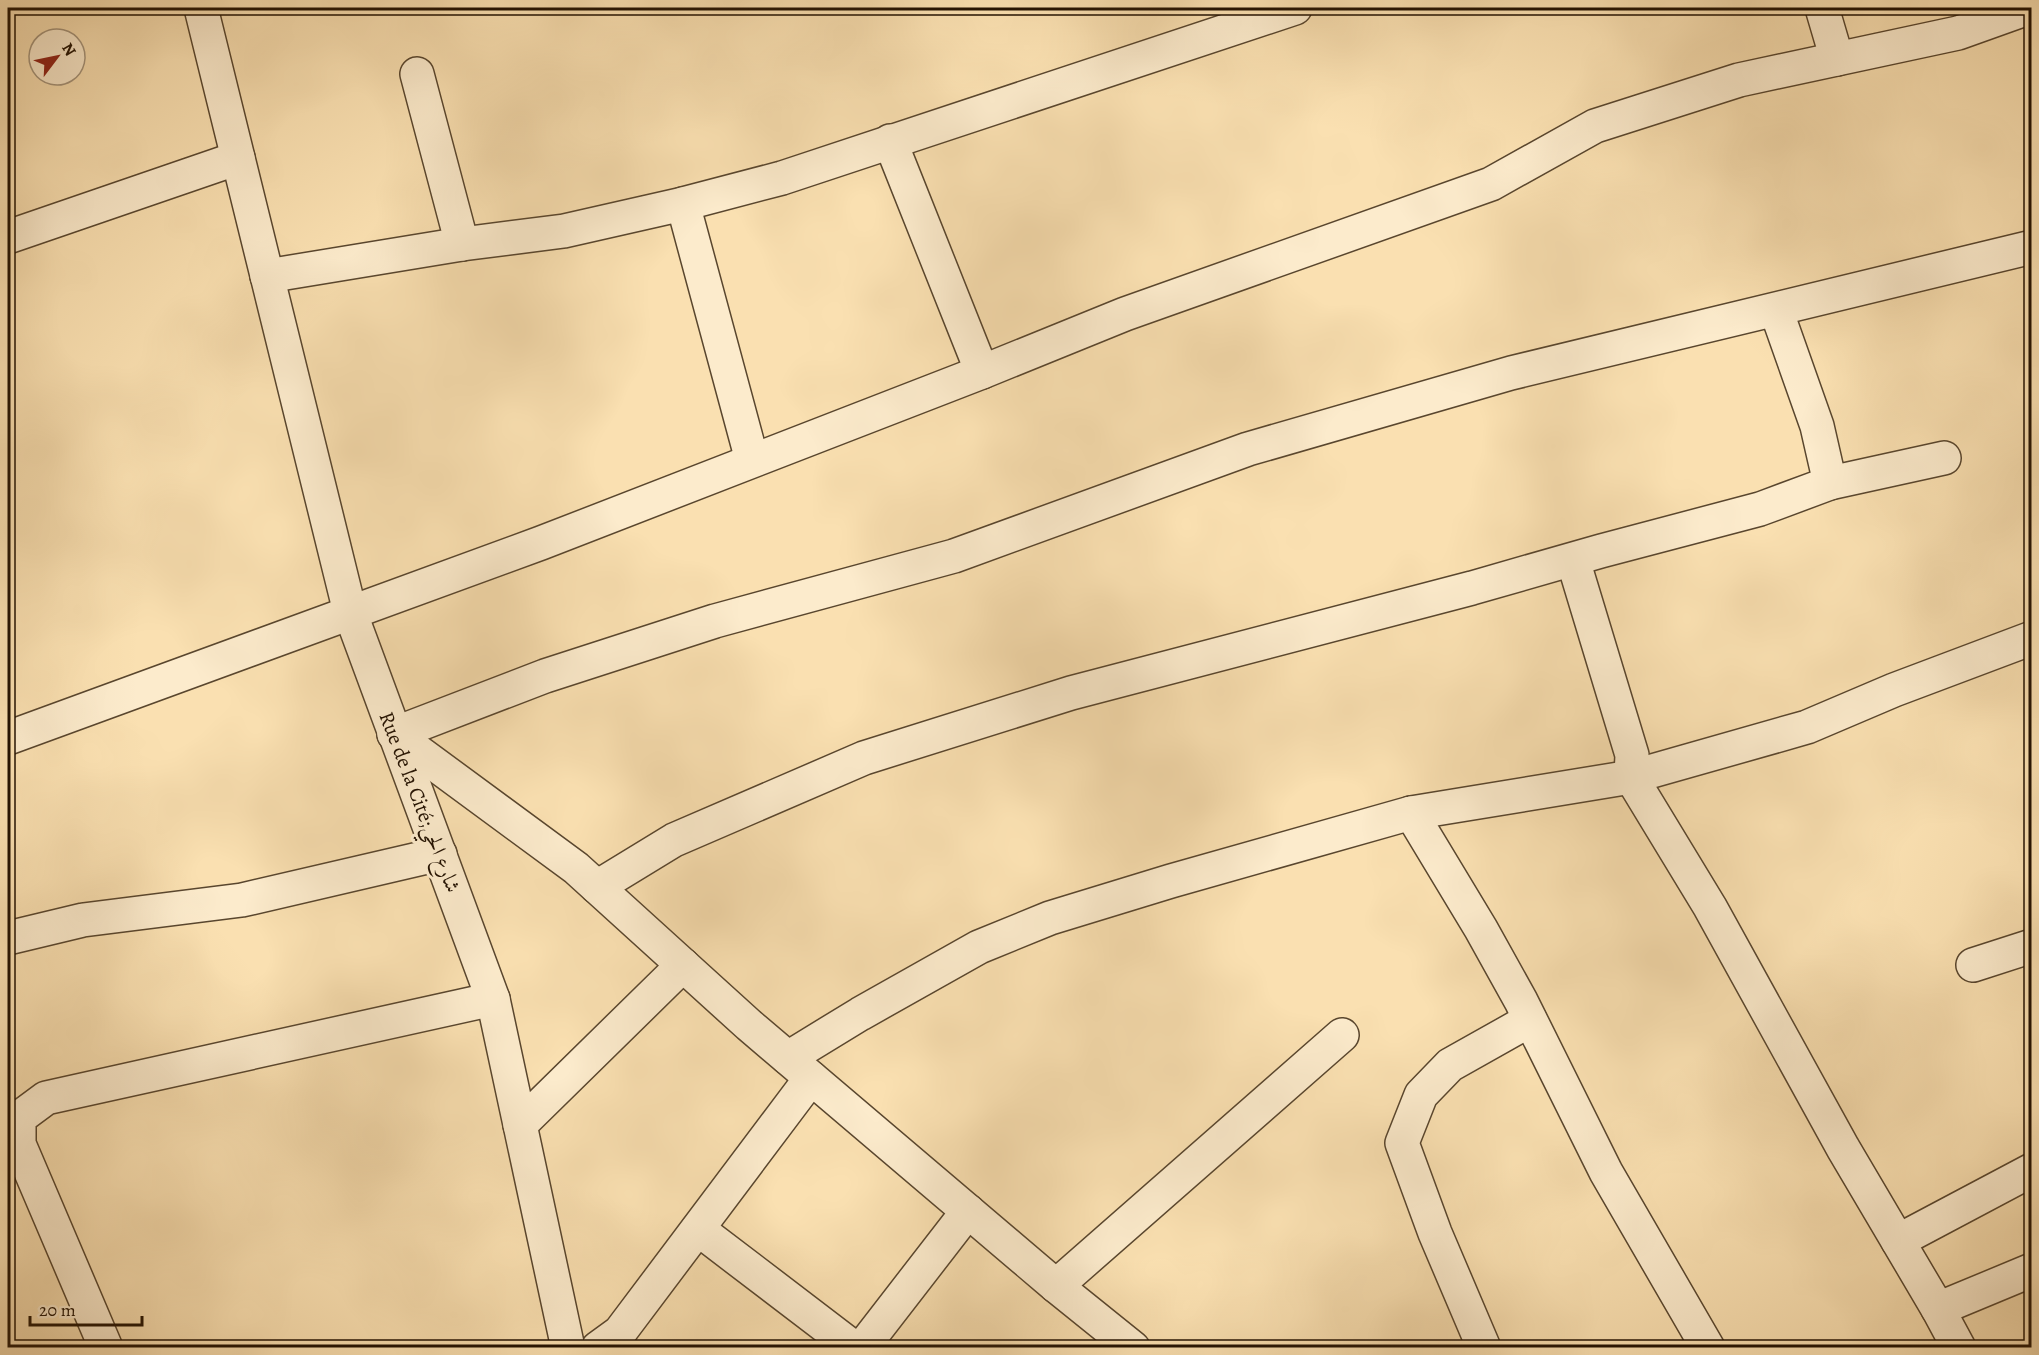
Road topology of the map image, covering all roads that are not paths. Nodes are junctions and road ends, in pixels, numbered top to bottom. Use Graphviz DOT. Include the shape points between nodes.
graph roads {
  1 [pos="201,8"];
  2 [pos="1295,8"];
  3 [pos="1822,8"];
  4 [pos="2028,8"];
  5 [pos="1837,59"];
  6 [pos="417,74"];
  7 [pos="890,141"];
  8 [pos="238,158"];
  9 [pos="682,204"];
  10 [pos="8,237"];
  11 [pos="462,244"];
  12 [pos="2031,247"];
  13 [pos="267,276"];
  14 [pos="1776,310"];
  15 [pos="982,372"];
  16 [pos="1944,458"];
  17 [pos="752,460"];
  18 [pos="1830,483"];
  19 [pos="1573,560"];
  20 [pos="350,612"];
  21 [pos="2031,638"];
  22 [pos="394,734"];
  23 [pos="8,738"];
  24 [pos="1631,777"];
  25 [pos="1411,813"];
  26 [pos="440,854"];
  27 [pos="597,887"];
  28 [pos="8,938"];
  29 [pos="2031,946"];
  30 [pos="683,965"];
  31 [pos="1973,965"];
  32 [pos="493,999"];
  33 [pos="1530,1020"];
  34 [pos="1342,1035"];
  35 [pos="800,1068"];
  36 [pos="520,1125"];
  37 [pos="2031,1170"];
  38 [pos="968,1211"];
  39 [pos="698,1229"];
  40 [pos="1898,1241"];
  41 [pos="2031,1270"];
  42 [pos="1056,1286"];
  43 [pos="1938,1309"];
  44 [pos="106,1347"];
  45 [pos="567,1347"];
  46 [pos="598,1347"];
  47 [pos="854,1347"];
  48 [pos="862,1347"];
  49 [pos="1133,1347"];
  50 [pos="1484,1347"];
  51 [pos="1708,1347"];
  52 [pos="1959,1347"];
  1 -- 8 [label="street, Rue de la Cité;شارع الحي"];
  2 -- 7 [label="street"];
  3 -- 5 [label="street"];
  4 -- 5 [label="street" via="1958,33"];
  5 -- 15 [label="street" via="1740,80 1595,126 1491,184 1125,314"];
  6 -- 11 [label="street"];
  7 -- 9 [label="street" via="782,178"];
  7 -- 15 [label="street"];
  8 -- 10 [label="street"];
  8 -- 13 [label="street, Rue de la Cité;شارع الحي"];
  9 -- 11 [label="street" via="564,231"];
  9 -- 17 [label="street"];
  11 -- 13 [label="street"];
  12 -- 14 [label="street"];
  13 -- 20 [label="street, Rue de la Cité;شارع الحي"];
  14 -- 18 [label="street" via="1817,426"];
  14 -- 22 [label="street" via="1511,373 1248,449 954,556 715,621 545,676"];
  15 -- 17 [label="street"];
  16 -- 18 [label="street"];
  17 -- 20 [label="street" via="541,543"];
  18 -- 19 [label="street" via="1760,509"];
  19 -- 24 [label="street" via="1632,755"];
  19 -- 27 [label="street" via="1071,693 864,758 674,840"];
  20 -- 22 [label="street, Rue de la Cité;شارع الحي"];
  20 -- 23 [label="street"];
  21 -- 24 [label="street" via="1807,727"];
  22 -- 26 [label="street, Rue de la Cité;شارع الحي"];
  22 -- 27 [label="street"];
  24 -- 25 [label="street"];
  24 -- 40 [label="street" via="1710,907"];
  25 -- 33 [label="street"];
  25 -- 35 [label="street" via="1050,918 980,947 860,1014"];
  26 -- 28 [label="street" via="242,900 83,920"];
  26 -- 32 [label="street, Rue de la Cité;شارع الحي"];
  27 -- 30 [label="street"];
  29 -- 31 [label="street"];
  30 -- 35 [label="street"];
  30 -- 36 [label="street"];
  32 -- 36 [label="street, Rue de la Cité;شارع الحي"];
  32 -- 44 [label="street" via="46,1098 19,1118 19,1144"];
  33 -- 50 [label="street" via="1450,1065 1421,1095 1402,1143"];
  33 -- 51 [label="street" via="1606,1172"];
  34 -- 42 [label="street"];
  35 -- 38 [label="street"];
  35 -- 39 [label="street"];
  36 -- 45 [label="street, Rue de la Cité;شارع الحي"];
  37 -- 40 [label="street"];
  38 -- 42 [label="street"];
  38 -- 48 [label="street"];
  39 -- 46 [label="street" via="620,1332"];
  39 -- 47 [label="street"];
  40 -- 43 [label="street"];
  41 -- 43 [label="street"];
  42 -- 49 [label="street"];
  43 -- 52 [label="street"];
}
